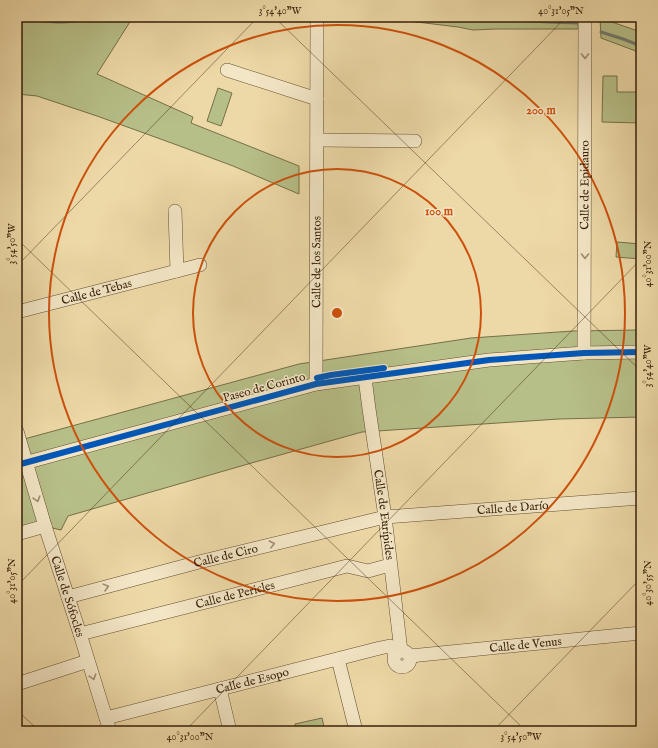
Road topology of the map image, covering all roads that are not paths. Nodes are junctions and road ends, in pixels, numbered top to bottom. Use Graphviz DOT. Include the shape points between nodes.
graph roads {
  1 [pos="317,17"];
  2 [pos="585,17"];
  3 [pos="227,70"];
  4 [pos="317,99"];
  5 [pos="317,140"];
  6 [pos="415,141"];
  7 [pos="175,210"];
  8 [pos="200,265"];
  9 [pos="176,271"];
  10 [pos="17,312"];
  11 [pos="641,352"];
  12 [pos="584,353"];
  13 [pos="365,378"];
  14 [pos="316,384"];
  15 [pos="17,431"];
  16 [pos="21,463"];
  17 [pos="641,498"];
  18 [pos="384,517"];
  19 [pos="44,526"];
  20 [pos="17,534"];
  21 [pos="390,565"];
  22 [pos="68,596"];
  23 [pos="641,633"];
  24 [pos="80,634"];
  25 [pos="402,654"];
  26 [pos="338,659"];
  27 [pos="88,661"];
  28 [pos="17,684"];
  29 [pos="220,689"];
  30 [pos="106,718"];
  31 [pos="110,731"];
  32 [pos="230,731"];
  33 [pos="356,731"];
  1 -- 4 [label="street, Calle de los Santos"];
  2 -- 12 [label="street, Calle de Epidauro, one-way"];
  3 -- 4 [label="street"];
  4 -- 5 [label="street, Calle de los Santos"];
  5 -- 6 [label="street"];
  5 -- 14 [label="street, Calle de los Santos"];
  7 -- 9 [label="street"];
  8 -- 9 [label="street, Calle de Tebas"];
  9 -- 10 [label="street, Calle de Tebas"];
  11 -- 12 [label="street, Paseo de Corinto"];
  12 -- 13 [label="street, Paseo de Corinto" via="489,360"];
  13 -- 14 [label="street, Paseo de Corinto"];
  13 -- 18 [label="street, Calle de Eurípides"];
  14 -- 16 [label="street, Paseo de Corinto"];
  15 -- 16 [label="street, Calle de Sófocles"];
  16 -- 19 [label="street, Calle de Sófocles, one-way"];
  17 -- 18 [label="street, Calle de Darío"];
  18 -- 21 [label="street, Calle de Eurípides"];
  22 -- 18 [label="street, Calle de Ciro, one-way"];
  19 -- 20 [label="street"];
  19 -- 22 [label="street, Calle de Sófocles"];
  21 -- 24 [label="street, Calle de Pericles" via="368,571 347,566"];
  21 -- 25 [label="street, Calle de Eurípides"];
  22 -- 24 [label="street, Calle de Sófocles"];
  23 -- 25 [label="street, Calle de Venus"];
  24 -- 27 [label="street, Calle de Sófocles"];
  25 -- 26 [label="street, Calle de Esopo" via="390,646"];
  26 -- 29 [label="street, Calle de Esopo"];
  26 -- 33 [label="street"];
  27 -- 28 [label="street"];
  27 -- 30 [label="street, Calle de Sófocles, one-way"];
  29 -- 30 [label="street, Calle de Esopo"];
  29 -- 32 [label="street"];
  30 -- 31 [label="street, Calle de Sófocles"];
}
